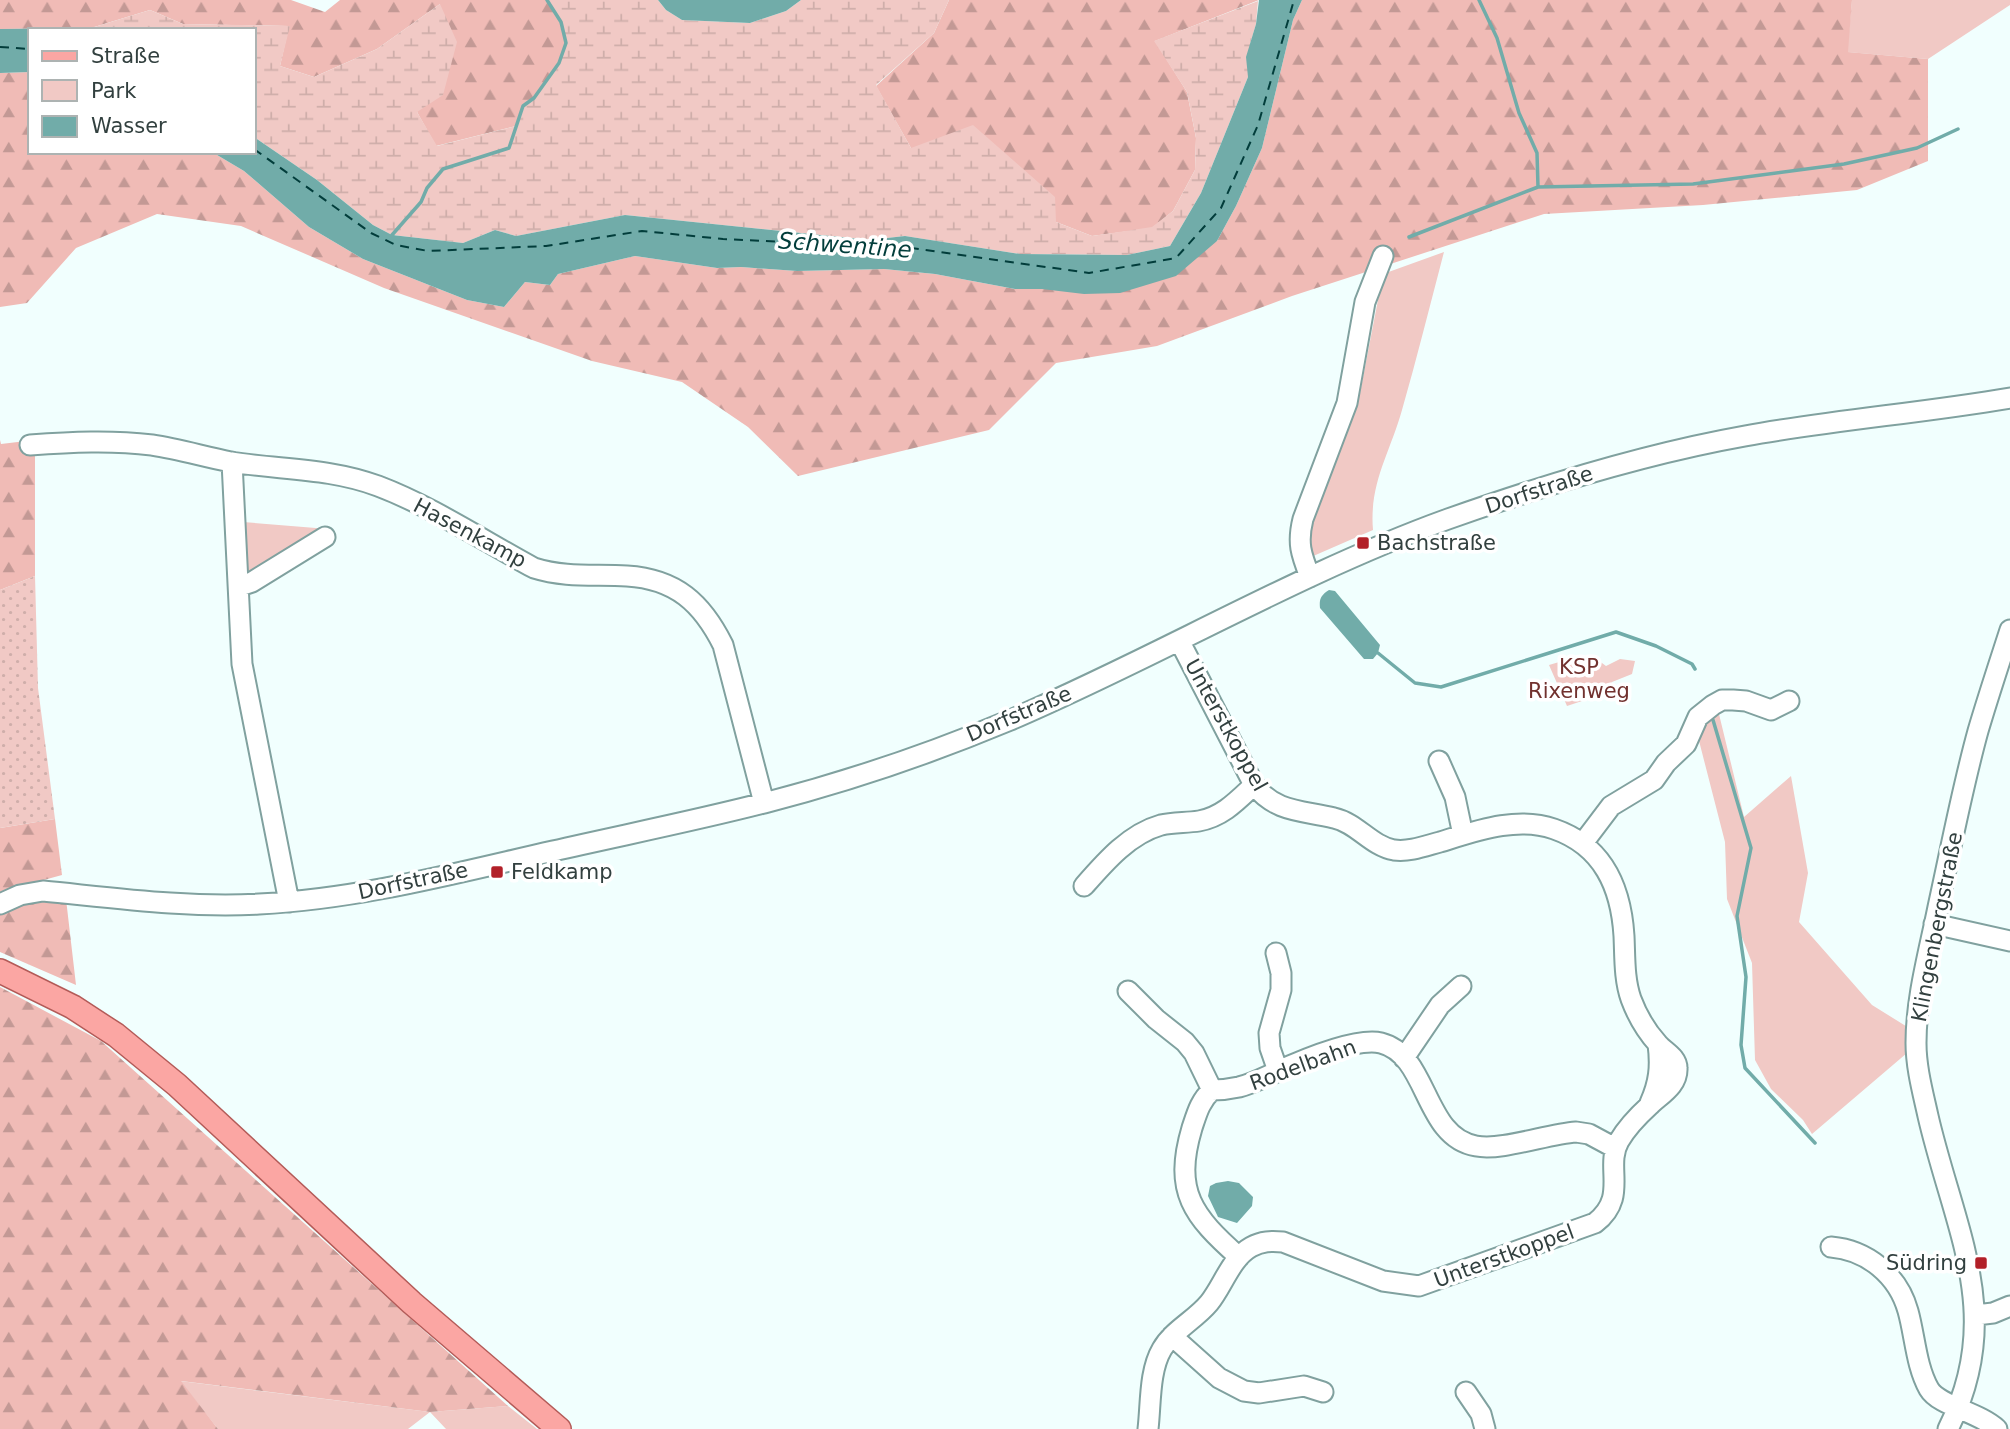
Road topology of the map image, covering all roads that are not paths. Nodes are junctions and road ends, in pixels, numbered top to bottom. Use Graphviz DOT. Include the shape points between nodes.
graph roads {
  1 [pos="1383,256"];
  2 [pos="2010,398"];
  3 [pos="30,445"];
  4 [pos="232,462"];
  5 [pos="325,537"];
  6 [pos="1310,577"];
  7 [pos="240,586"];
  8 [pos="2010,630"];
  9 [pos="1180,642"];
  10 [pos="1789,701"];
  11 [pos="1439,761"];
  12 [pos="1254,785"];
  13 [pos="764,803"];
  14 [pos="1463,835"];
  15 [pos="1583,843"];
  16 [pos="1084,886"];
  17 [pos="289,902"];
  18 [pos="0,904"];
  19 [pos="1934,924"];
  20 [pos="2010,941"];
  21 [pos="1276,953"];
  22 [pos="0,971"];
  23 [pos="1461,986"];
  24 [pos="1128,991"];
  25 [pos="1404,1058"];
  26 [pos="1278,1071"];
  27 [pos="1212,1090"];
  28 [pos="1615,1148"];
  29 [pos="1831,1247"];
  30 [pos="1239,1257"];
  31 [pos="2010,1306"];
  32 [pos="1976,1315"];
  33 [pos="1171,1336"];
  34 [pos="1323,1392"];
  35 [pos="1466,1392"];
  36 [pos="1959,1407"];
  37 [pos="559,1429"];
  38 [pos="1148,1429"];
  39 [pos="1485,1429"];
  40 [pos="1948,1429"];
  41 [pos="1997,1429"];
  1 -- 6 [label="street" via="1365,302 1347,403 1298,538"];
  2 -- 6 [label="street, Dorfstraße" via="1741,436 1647,457 1447,520"];
  3 -- 4 [label="street, Hasenkamp" via="117,442"];
  4 -- 7 [label="street"];
  4 -- 13 [label="street, Hasenkamp" via="330,473 375,485 534,568 561,575 643,577 687,595 711,622 723,645"];
  5 -- 7 [label="street"];
  6 -- 9 [label="street, Dorfstraße"];
  7 -- 17 [label="street" via="242,664"];
  8 -- 19 [label="street, Klingenbergstraße" via="1972,755"];
  9 -- 12 [label="street, Unterstkoppel"];
  9 -- 13 [label="street, Dorfstraße" via="1004,723"];
  10 -- 15 [label="street" via="1771,710 1746,701 1722,700 1698,717 1686,744 1654,780 1611,806"];
  11 -- 14 [label="street" via="1455,797"];
  12 -- 14 [label="street, Unterstkoppel" via="1275,804 1349,823 1393,850 1413,850"];
  12 -- 16 [label="street" via="1213,817 1142,832"];
  13 -- 17 [label="street, Dorfstraße" via="407,884"];
  14 -- 15 [label="street, Unterstkoppel" via="1533,824"];
  15 -- 28 [label="street, Unterstkoppel" via="1595,854 1616,892 1631,999 1658,1044 1661,1067 1650,1104"];
  17 -- 18 [label="street, Dorfstraße" via="197,904 43,891"];
  19 -- 20 [label="street"];
  19 -- 32 [label="street, Klingenbergstraße" via="1916,1045 1932,1132 1970,1269"];
  21 -- 26 [label="street" via="1281,990 1269,1032"];
  22 -- 37 [label="main road" via="73,1007 116,1035 412,1303"];
  23 -- 25 [label="street" via="1440,1005"];
  24 -- 27 [label="street" via="1185,1042"];
  25 -- 26 [label="street, Rodelbahn" via="1391,1047 1355,1043"];
  25 -- 28 [label="street" via="1446,1129 1464,1143 1488,1147 1576,1132"];
  26 -- 27 [label="street, Rodelbahn" via="1241,1087"];
  27 -- 30 [label="street" via="1199,1106 1187,1144 1184,1161 1189,1199 1209,1231"];
  28 -- 30 [label="street, Unterstkoppel" via="1610,1206 1595,1223 1419,1286 1383,1281 1283,1241 1266,1241"];
  29 -- 36 [label="street" via="1866,1256 1898,1287 1930,1390"];
  30 -- 33 [label="street, Unterstkoppel" via="1208,1304"];
  31 -- 32 [label="street"];
  32 -- 36 [label="street, Klingenbergstraße" via="1969,1379"];
  33 -- 34 [label="street" via="1219,1378 1244,1391 1304,1386"];
  33 -- 38 [label="street, Unterstkoppel" via="1156,1363"];
  35 -- 39 [label="street"];
  36 -- 40 [label="street, Klingenbergstraße"];
  36 -- 41 [label="street"];
}
